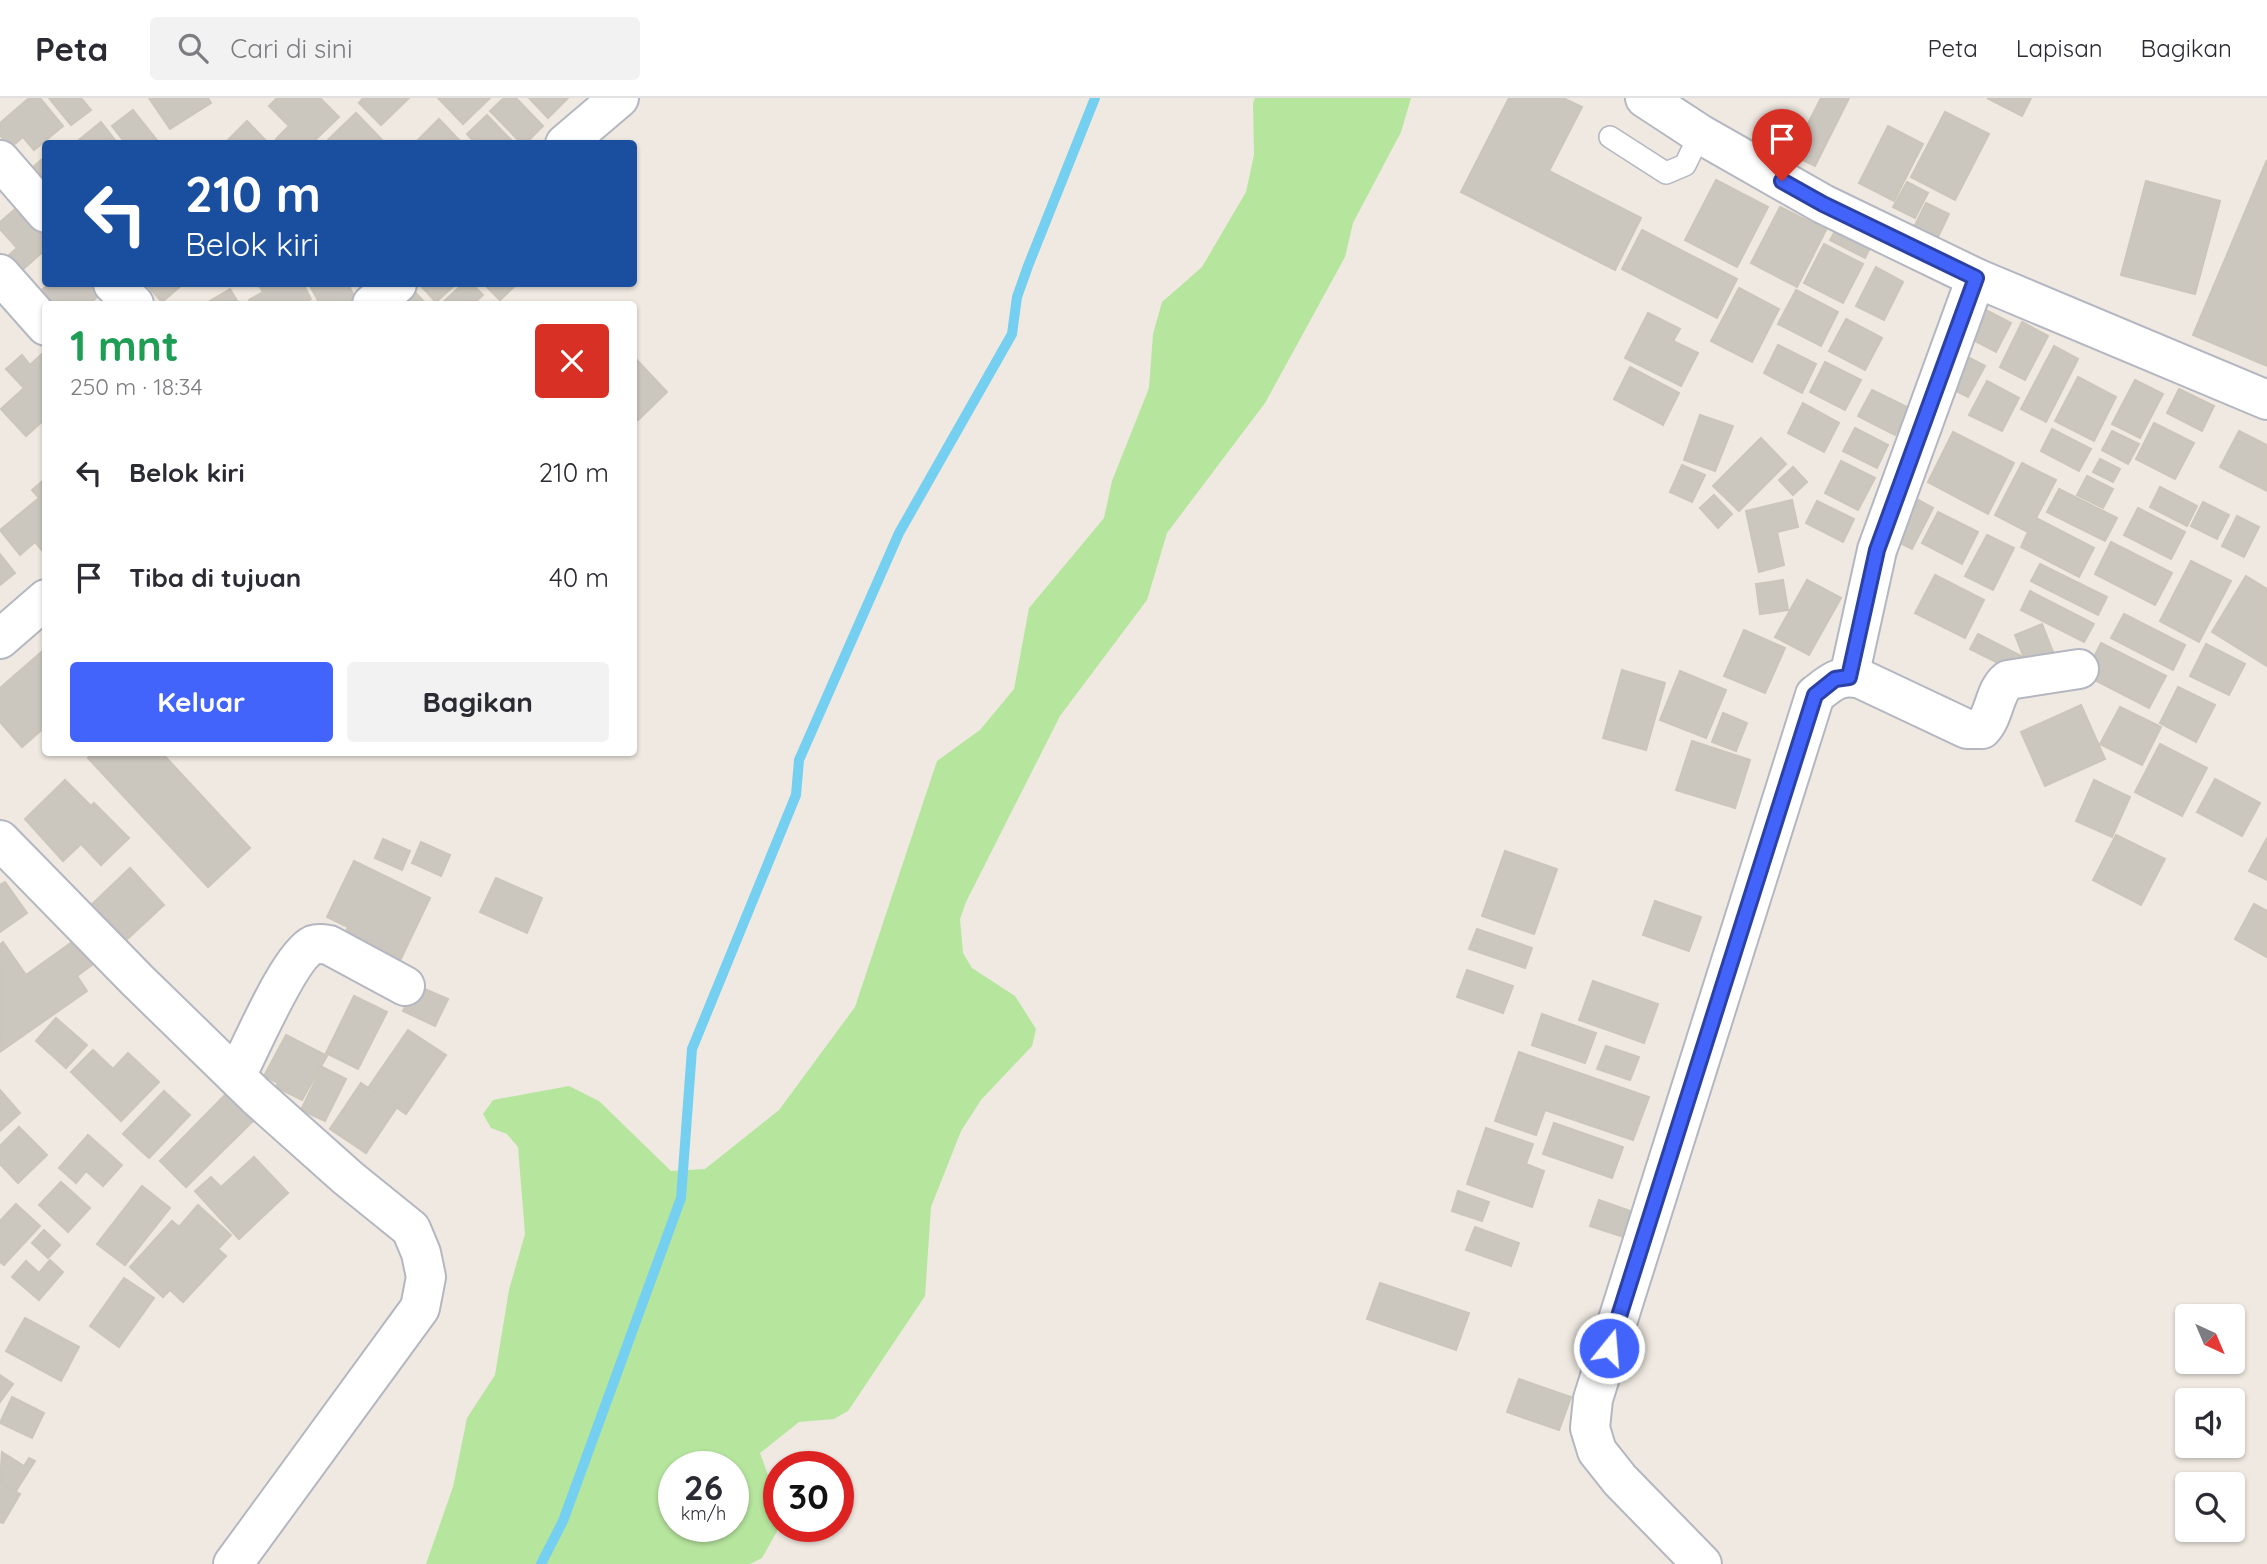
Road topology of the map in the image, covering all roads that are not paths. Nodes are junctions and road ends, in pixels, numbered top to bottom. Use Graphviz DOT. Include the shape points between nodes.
graph roads {
  1 [pos="619,98"];
  2 [pos="1645,98"];
  3 [pos="1700,134"];
  4 [pos="1610,137"];
  5 [pos="570,140"];
  6 [pos="0,160"];
  7 [pos="42,209"];
  8 [pos="0,274"];
  9 [pos="1976,278"];
  10 [pos="116,287"];
  11 [pos="393,287"];
  12 [pos="131,301"];
  13 [pos="376,301"];
  14 [pos="42,321"];
  15 [pos="2267,400"];
  16 [pos="42,602"];
  17 [pos="0,639"];
  18 [pos="2079,669"];
  19 [pos="1849,677"];
  20 [pos="0,840"];
  21 [pos="405,986"];
  22 [pos="236,1076"];
  23 [pos="233,1564"];
  24 [pos="1702,1564"];
  1 -- 5 [label="street"];
  2 -- 3 [label="street"];
  3 -- 4 [label="lane" via="1685,165 1666,173"];
  3 -- 9 [label="street" via="1823,204"];
  6 -- 7 [label="street"];
  8 -- 14 [label="street"];
  9 -- 15 [label="street"];
  9 -- 19 [label="street" via="1877,550"];
  10 -- 12 [label="street"];
  11 -- 13 [label="street"];
  16 -- 17 [label="street"];
  18 -- 19 [label="street" via="2008,680 1982,729 1967,729"];
  19 -- 24 [label="street" via="1835,679 1815,695 1590,1414 1597,1451"];
  20 -- 22 [label="street"];
  21 -- 22 [label="street" via="329,945 314,945 300,957 277,995"];
  22 -- 23 [label="street" via="411,1229 426,1277 420,1308"];
}
